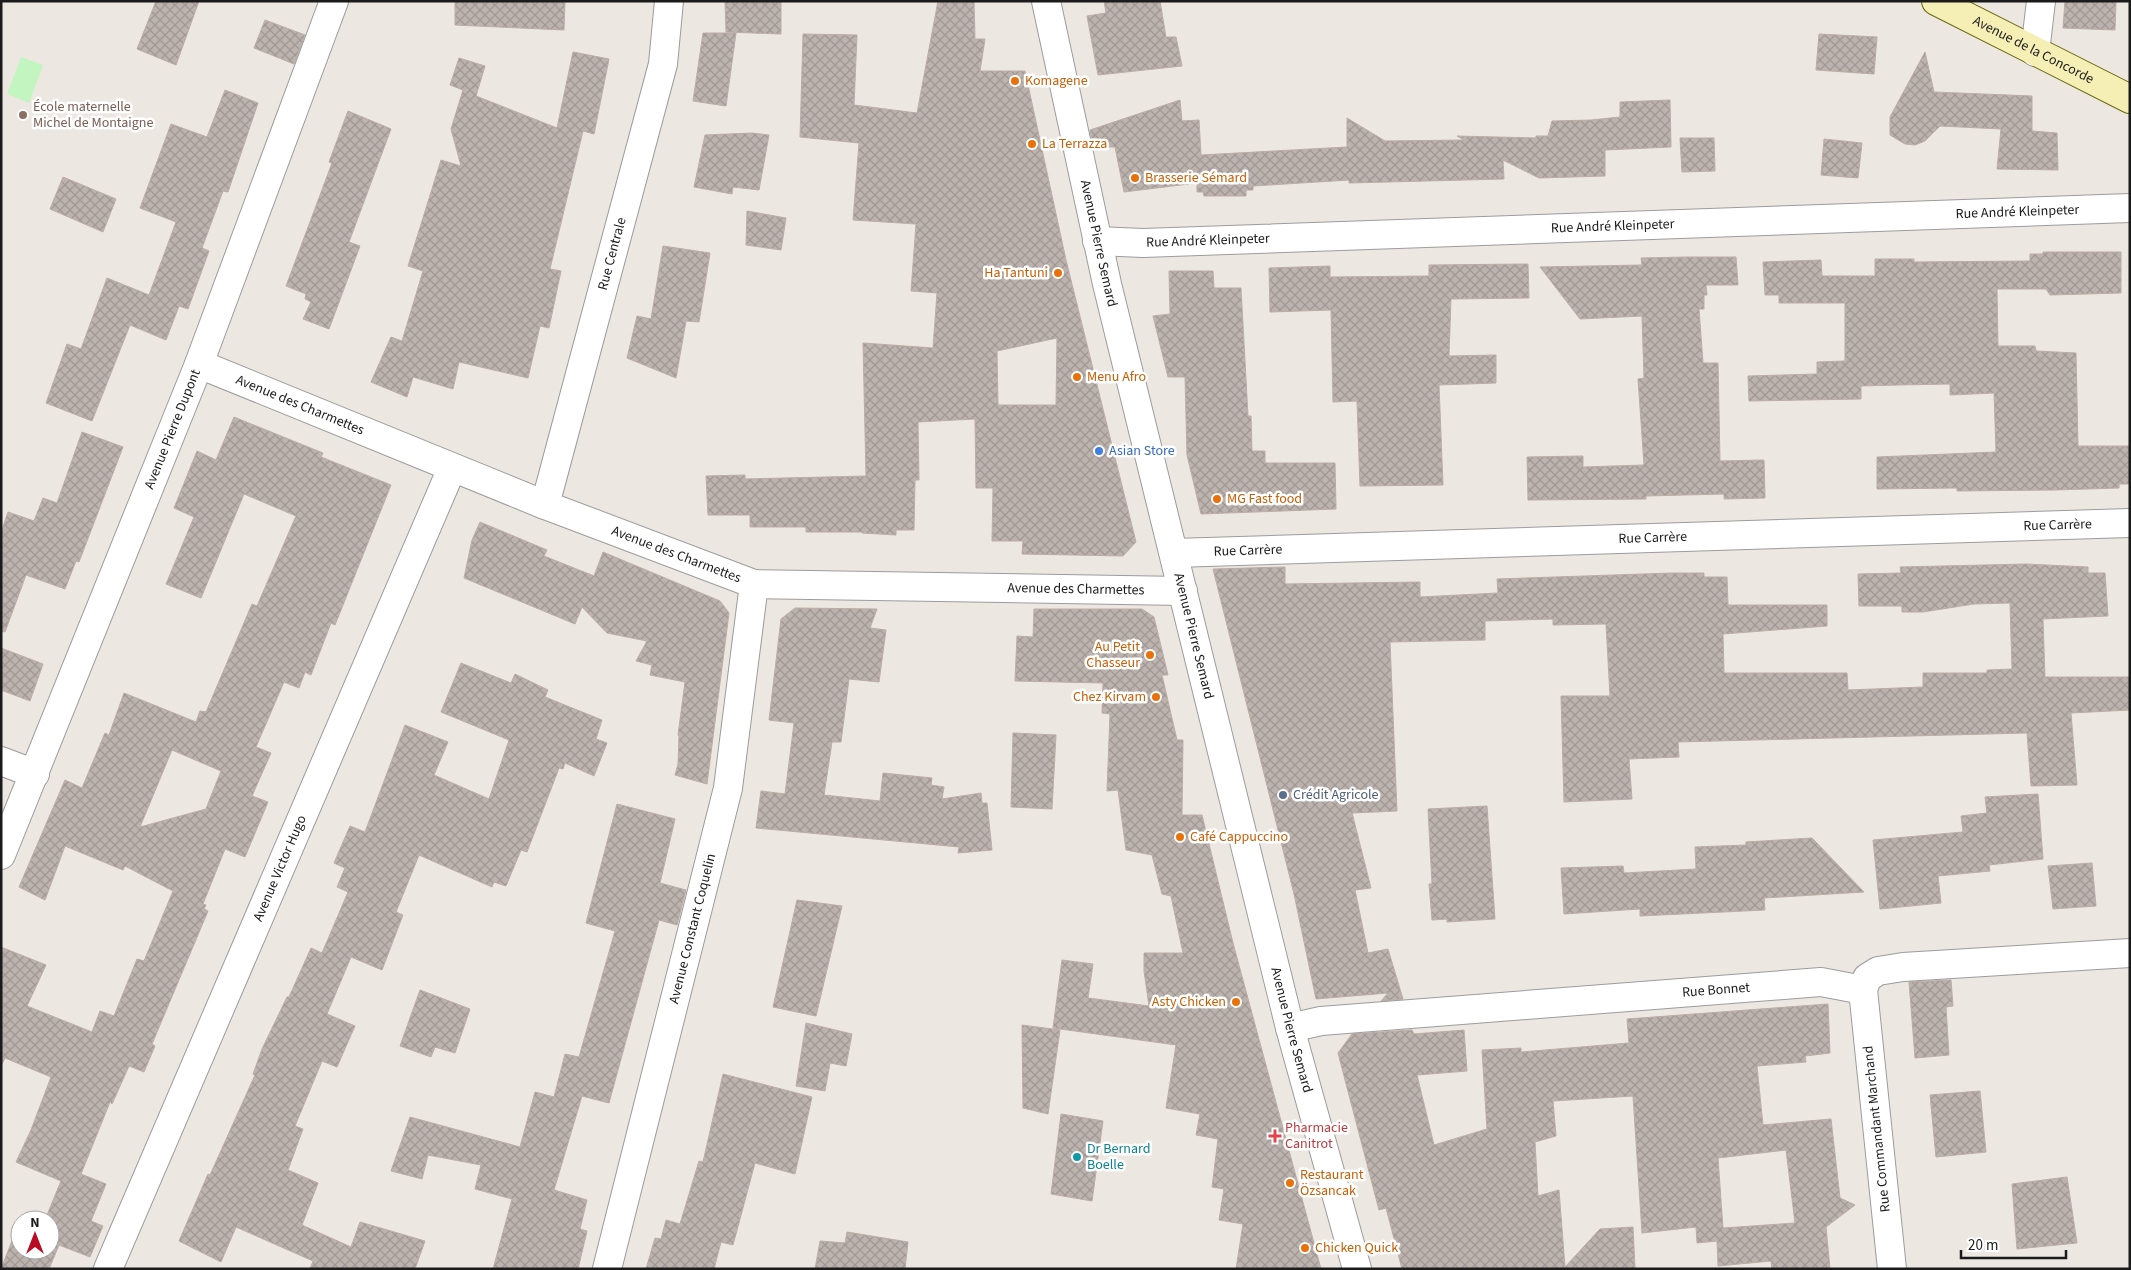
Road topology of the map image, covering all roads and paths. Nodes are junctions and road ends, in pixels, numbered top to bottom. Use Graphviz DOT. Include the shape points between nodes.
graph roads {
  1 [pos="334,1"];
  2 [pos="669,1"];
  3 [pos="1046,1"];
  4 [pos="1936,1"];
  5 [pos="2041,1"];
  6 [pos="2035,52"];
  7 [pos="2130,98"];
  8 [pos="2130,208"];
  9 [pos="1097,241"];
  10 [pos="199,364"];
  11 [pos="452,468"];
  12 [pos="545,505"];
  13 [pos="2130,523"];
  14 [pos="1174,553"];
  15 [pos="754,584"];
  16 [pos="1183,591"];
  17 [pos="1,761"];
  18 [pos="35,774"];
  19 [pos="1,855"];
  20 [pos="2130,953"];
  21 [pos="1863,990"];
  22 [pos="1290,1028"];
  23 [pos="108,1269"];
  24 [pos="607,1269"];
  25 [pos="1356,1269"];
  26 [pos="1892,1269"];
  1 -- 10 [label="street, Avenue Pierre Dupont"];
  2 -- 12 [label="street, Rue Centrale" via="663,64"];
  3 -- 9 [label="street, Avenue Pierre Semard"];
  4 -- 6 [label="main road, Avenue de la Concorde"];
  5 -- 6 [label="street"];
  6 -- 7 [label="main road, Avenue de la Concorde"];
  8 -- 9 [label="street, Rue André Kleinpeter" via="1162,242"];
  9 -- 14 [label="street, Avenue Pierre Semard"];
  10 -- 11 [label="street, Avenue des Charmettes"];
  10 -- 18 [label="street, Avenue Pierre Dupont"];
  11 -- 12 [label="street, Avenue des Charmettes"];
  11 -- 23 [label="street, Avenue Victor Hugo"];
  12 -- 15 [label="street, Avenue des Charmettes"];
  13 -- 14 [label="street, Rue Carrère"];
  14 -- 16 [label="street, Avenue Pierre Semard"];
  15 -- 16 [label="street, Avenue des Charmettes"];
  15 -- 24 [label="street, Avenue Constant Coquelin" via="728,788"];
  16 -- 22 [label="street, Avenue Pierre Semard"];
  17 -- 18 [label="street"];
  18 -- 19 [label="street, Avenue Pierre Dupont"];
  20 -- 21 [label="street" via="1903,967 1878,971 1866,978"];
  21 -- 22 [label="street, Rue Bonnet" via="1822,982 1322,1021"];
  21 -- 26 [label="street, Rue Commandant Marchand"];
  22 -- 25 [label="street, Avenue Pierre Semard"];
}
